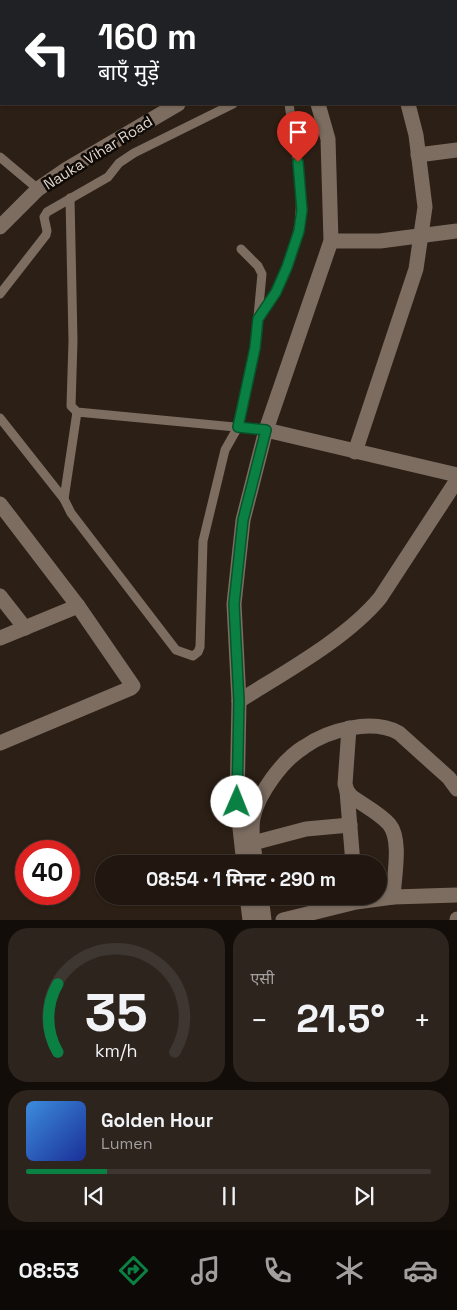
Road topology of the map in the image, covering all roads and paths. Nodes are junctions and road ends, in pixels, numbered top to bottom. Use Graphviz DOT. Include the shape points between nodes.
graph roads {
  1 [pos="176,105"];
  2 [pos="231,105"];
  3 [pos="289,105"];
  4 [pos="318,105"];
  5 [pos="408,105"];
  6 [pos="457,150"];
  7 [pos="418,155"];
  8 [pos="0,157"];
  9 [pos="38,189"];
  10 [pos="70,198"];
  11 [pos="0,227"];
  12 [pos="457,231"];
  13 [pos="421,236"];
  14 [pos="332,241"];
  15 [pos="241,249"];
  16 [pos="0,294"];
  17 [pos="258,319"];
  18 [pos="76,412"];
  19 [pos="0,418"];
  20 [pos="238,427"];
  21 [pos="266,430"];
  22 [pos="355,452"];
  23 [pos="457,475"];
  24 [pos="457,480"];
  25 [pos="64,499"];
  26 [pos="0,504"];
  27 [pos="0,596"];
  28 [pos="78,606"];
  29 [pos="25,628"];
  30 [pos="0,638"];
  31 [pos="239,701"];
  32 [pos="349,728"];
  33 [pos="0,743"];
  34 [pos="457,789"];
  35 [pos="347,791"];
  36 [pos="350,826"];
  37 [pos="253,843"];
  38 [pos="243,855"];
  39 [pos="255,855"];
  40 [pos="352,855"];
  41 [pos="457,895"];
  42 [pos="387,897"];
  43 [pos="393,897"];
  44 [pos="248,905"];
  45 [pos="262,905"];
  46 [pos="335,905"];
  47 [pos="250,920"];
  48 [pos="264,920"];
  49 [pos="283,920"];
  1 -- 9 [label="street, Nauka Vihar Road"];
  2 -- 10 [label="lane" via="134,153 119,163 108,177"];
  3 -- 17 [label="lane" via="301,182 299,231 276,292"];
  4 -- 14 [label="street" via="328,138"];
  5 -- 7 [label="street"];
  6 -- 7 [label="street"];
  7 -- 13 [label="street" via="425,207"];
  8 -- 9 [label="lane"];
  9 -- 11 [label="street, Nauka Vihar Road"];
  10 -- 16 [label="lane" via="47,212 44,217 46,235"];
  10 -- 18 [label="lane" via="71,406"];
  12 -- 13 [label="street"];
  13 -- 14 [label="street" via="380,241"];
  13 -- 22 [label="street" via="416,269"];
  14 -- 21 [label="street"];
  15 -- 17 [label="lane" via="262,274"];
  17 -- 20 [label="lane"];
  18 -- 20 [label="lane"];
  18 -- 25 [label="lane"];
  19 -- 25 [label="lane"];
  20 -- 21 [label="lane"];
  20 -- 25 [label="lane" via="225,450 206,525 200,647 193,656 176,650 71,513"];
  21 -- 22 [label="street"];
  21 -- 31 [label="street" via="243,520 234,604"];
  22 -- 23 [label="street"];
  24 -- 31 [label="street" via="368,613"];
  26 -- 28 [label="street"];
  27 -- 29 [label="street"];
  28 -- 29 [label="street"];
  28 -- 33 [label="street" via="133,686"];
  29 -- 30 [label="street"];
  31 -- 38 [label="street" via="237,802"];
  32 -- 34 [label="street" via="389,728 399,733"];
  32 -- 35 [label="street"];
  32 -- 37 [label="street" via="314,740 278,771 253,816"];
  35 -- 36 [label="street"];
  35 -- 43 [label="street" via="388,823 394,832"];
  36 -- 37 [label="street" via="306,828"];
  36 -- 40 [label="street"];
  37 -- 39 [label="street"];
  41 -- 43 [label="street"];
  42 -- 43 [label="street"];
  44 -- 47 [label="street"];
  45 -- 48 [label="street"];
  46 -- 49 [label="street"];
}
